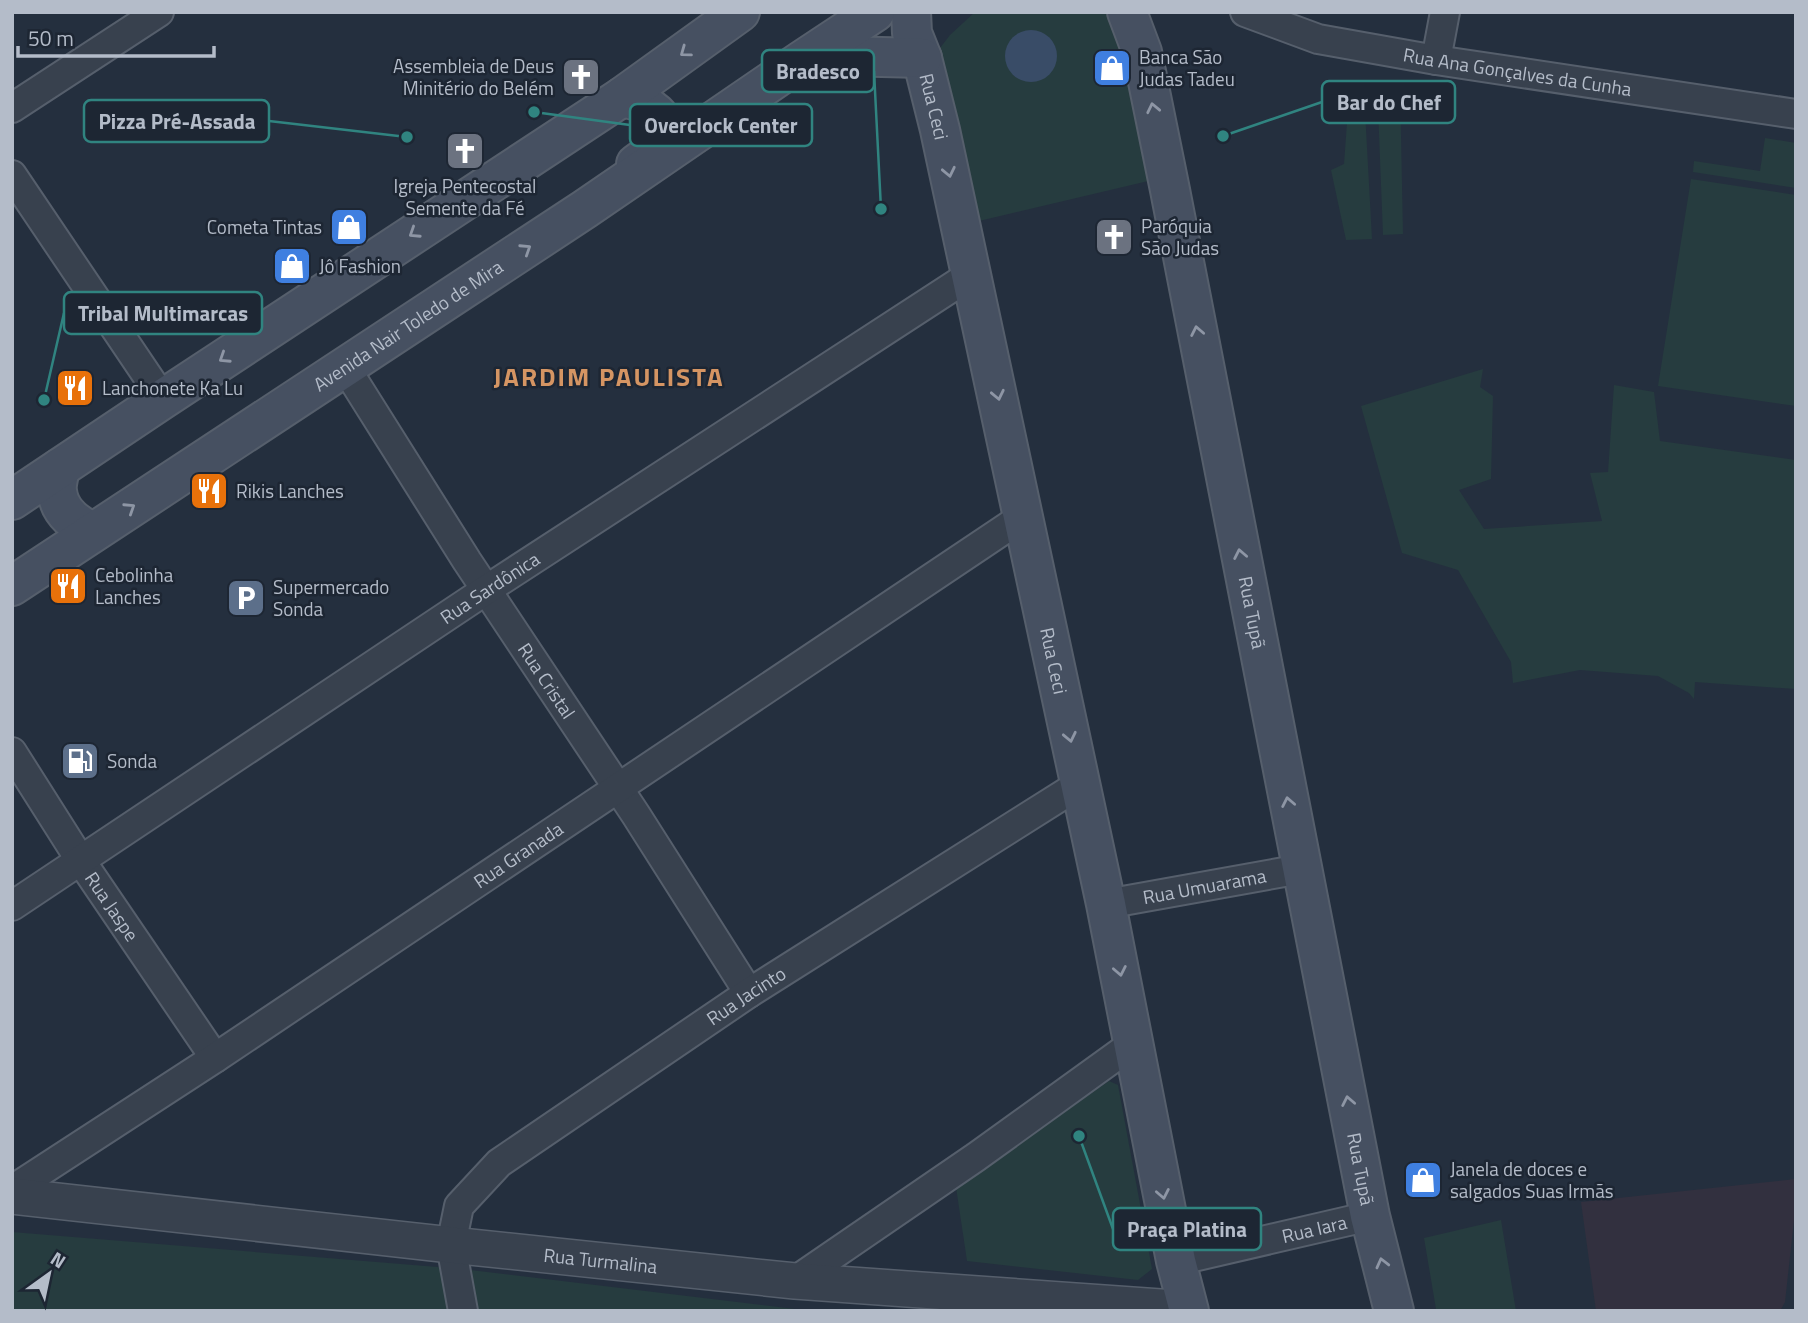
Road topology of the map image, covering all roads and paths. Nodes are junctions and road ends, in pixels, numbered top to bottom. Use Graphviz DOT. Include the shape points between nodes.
graph roads {
  1 [pos="159,12"];
  2 [pos="740,12"];
  3 [pos="876,12"];
  4 [pos="911,12"];
  5 [pos="1127,12"];
  6 [pos="1245,12"];
  7 [pos="1445,12"];
  8 [pos="922,58"];
  9 [pos="1436,60"];
  10 [pos="801,61"];
  11 [pos="622,97"];
  12 [pos="12,108"];
  13 [pos="1796,114"];
  14 [pos="12,175"];
  15 [pos="585,209"];
  16 [pos="972,274"];
  17 [pos="345,367"];
  18 [pos="163,399"];
  19 [pos="60,468"];
  20 [pos="12,500"];
  21 [pos="1024,516"];
  22 [pos="93,533"];
  23 [pos="12,586"];
  24 [pos="486,590"];
  25 [pos="12,752"];
  26 [pos="1080,784"];
  27 [pos="618,788"];
  28 [pos="81,861"];
  29 [pos="1301,869"];
  30 [pos="1106,904"];
  31 [pos="12,906"];
  32 [pos="750,993"];
  33 [pos="1135,1043"];
  34 [pos="215,1058"];
  35 [pos="12,1193"];
  36 [pos="1370,1216"];
  37 [pos="452,1245"];
  38 [pos="1176,1261"];
  39 [pos="794,1281"];
  40 [pos="1189,1310"];
  41 [pos="463,1311"];
  42 [pos="1394,1311"];
  1 -- 12 [label="street"];
  2 -- 11 [label="main road, one-way"];
  3 -- 10 [label="main road, Avenida Nair Toledo de Mira"];
  4 -- 8 [label="main road, Rua Ceci" via="912,33"];
  29 -- 5 [label="main road, Rua Tupã, one-way" via="1142,52"];
  6 -- 9 [label="street, Rua Ana Gonçalves da Cunha" via="1318,39"];
  7 -- 9 [label="street"];
  8 -- 10 [label="main road" via="842,56"];
  8 -- 16 [label="main road, Rua Ceci, one-way"];
  9 -- 13 [label="street, Rua Ana Gonçalves da Cunha"];
  10 -- 15 [label="main road, Avenida Nair Toledo de Mira"];
  11 -- 15 [label="main road" via="642,102 657,114 663,131 658,148 614,180"];
  11 -- 18 [label="main road, one-way"];
  14 -- 18 [label="street"];
  17 -- 15 [label="main road, Avenida Nair Toledo de Mira, one-way"];
  16 -- 21 [label="main road, Rua Ceci, one-way"];
  16 -- 24 [label="street, Rua Sardônica"];
  22 -- 17 [label="main road, Avenida Nair Toledo de Mira, one-way"];
  17 -- 24 [label="street, Rua Cristal"];
  18 -- 19 [label="main road"];
  19 -- 20 [label="main road"];
  19 -- 22 [label="main road" via="57,491 61,508"];
  21 -- 26 [label="main road, Rua Ceci, one-way"];
  21 -- 27 [label="street, Rua Granada"];
  22 -- 23 [label="main road, Avenida Nair Toledo de Mira"];
  24 -- 27 [label="street, Rua Cristal"];
  24 -- 28 [label="street, Rua Sardônica"];
  25 -- 28 [label="street, Rua Jaspe"];
  26 -- 30 [label="main road, Rua Ceci"];
  26 -- 32 [label="street, Rua Jacinto"];
  27 -- 32 [label="street, Rua Cristal"];
  27 -- 34 [label="street, Rua Granada"];
  28 -- 31 [label="street, Rua Sardônica"];
  28 -- 34 [label="street, Rua Jaspe"];
  29 -- 30 [label="street, Rua Umuarama"];
  36 -- 29 [label="main road, Rua Tupã, one-way"];
  30 -- 33 [label="main road, Rua Ceci, one-way"];
  32 -- 37 [label="street, Rua Jacinto" via="499,1163 459,1206"];
  33 -- 38 [label="main road, Rua Ceci, one-way"];
  33 -- 39 [label="street"];
  34 -- 35 [label="street, Rua Granada"];
  35 -- 37 [label="street, Rua Turmalina"];
  36 -- 38 [label="street, Rua Iara"];
  42 -- 36 [label="main road, Rua Tupã, one-way"];
  37 -- 39 [label="street, Rua Turmalina"];
  37 -- 41 [label="street, Rua Jacinto"];
  38 -- 40 [label="main road, Rua Ceci"];
  39 -- 40 [label="street, Rua Turmalina"];
}
